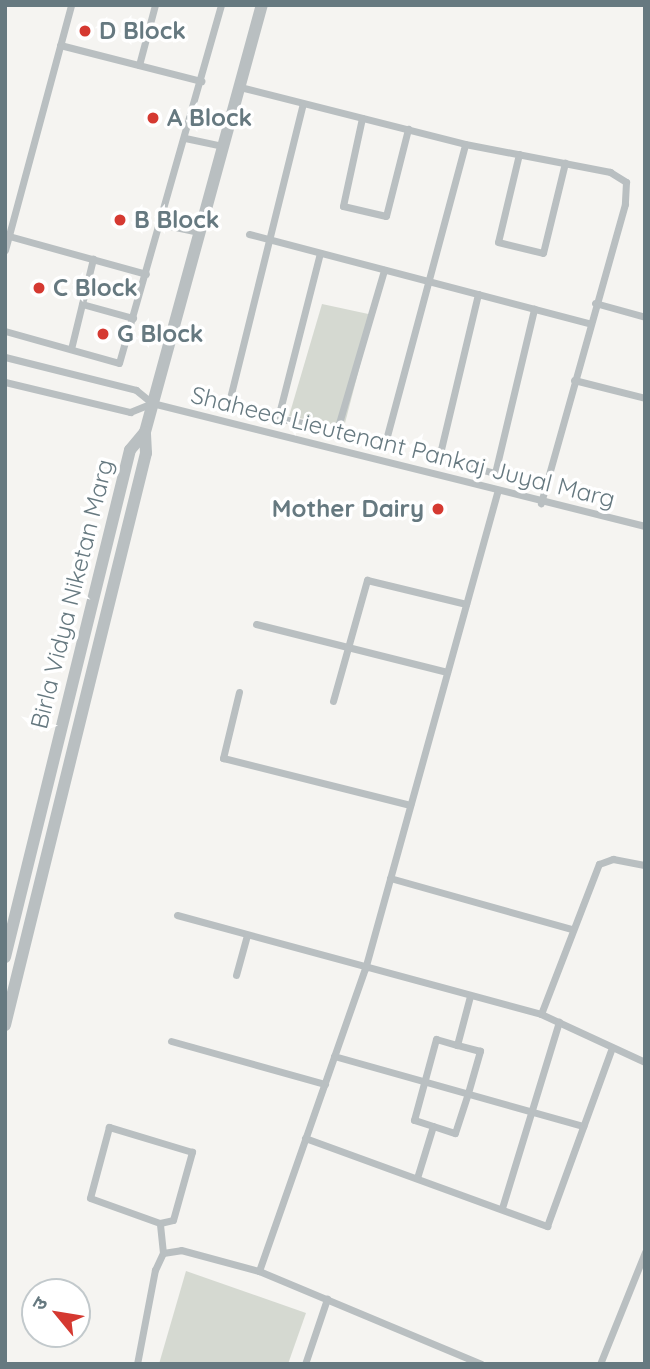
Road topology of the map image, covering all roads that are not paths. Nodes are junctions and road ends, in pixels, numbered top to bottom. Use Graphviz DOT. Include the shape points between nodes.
graph roads {
  1 [pos="71,5"];
  2 [pos="155,5"];
  3 [pos="221,5"];
  4 [pos="262,5"];
  5 [pos="60,45"];
  6 [pos="139,65"];
  7 [pos="201,81"];
  8 [pos="240,87"];
  9 [pos="303,104"];
  10 [pos="362,118"];
  11 [pos="408,129"];
  12 [pos="185,138"];
  13 [pos="464,144"];
  14 [pos="223,146"];
  15 [pos="519,154"];
  16 [pos="565,163"];
  17 [pos="161,223"];
  18 [pos="200,232"];
  19 [pos="249,234"];
  20 [pos="9,236"];
  21 [pos="270,240"];
  22 [pos="5,250"];
  23 [pos="320,253"];
  24 [pos="93,259"];
  25 [pos="384,270"];
  26 [pos="146,274"];
  27 [pos="427,281"];
  28 [pos="478,295"];
  29 [pos="595,303"];
  30 [pos="82,304"];
  31 [pos="534,309"];
  32 [pos="645,317"];
  33 [pos="133,318"];
  34 [pos="589,323"];
  35 [pos="5,331"];
  36 [pos="71,349"];
  37 [pos="5,358"];
  38 [pos="574,380"];
  39 [pos="5,382"];
  40 [pos="230,398"];
  41 [pos="645,398"];
  42 [pos="152,404"];
  43 [pos="145,432"];
  44 [pos="387,436"];
  45 [pos="497,492"];
  46 [pos="541,503"];
  47 [pos="645,526"];
  48 [pos="466,604"];
  49 [pos="256,624"];
  50 [pos="349,647"];
  51 [pos="447,672"];
  52 [pos="239,692"];
  53 [pos="333,701"];
  54 [pos="410,805"];
  55 [pos="645,866"];
  56 [pos="390,878"];
  57 [pos="177,915"];
  58 [pos="571,929"];
  59 [pos="11,932"];
  60 [pos="29,934"];
  61 [pos="247,935"];
  62 [pos="5,957"];
  63 [pos="365,969"];
  64 [pos="236,975"];
  65 [pos="470,996"];
  66 [pos="541,1014"];
  67 [pos="559,1022"];
  68 [pos="5,1025"];
  69 [pos="171,1041"];
  70 [pos="457,1045"];
  71 [pos="612,1047"];
  72 [pos="334,1056"];
  73 [pos="645,1062"];
  74 [pos="425,1081"];
  75 [pos="325,1084"];
  76 [pos="468,1093"];
  77 [pos="533,1111"];
  78 [pos="433,1126"];
  79 [pos="583,1126"];
  80 [pos="305,1138"];
  81 [pos="417,1178"];
  82 [pos="502,1208"];
  83 [pos="160,1223"];
  84 [pos="645,1252"];
  85 [pos="163,1253"];
  86 [pos="259,1271"];
  87 [pos="327,1299"];
  88 [pos="137,1364"];
  89 [pos="305,1364"];
  90 [pos="481,1364"];
  91 [pos="600,1364"];
  1 -- 5 [label="street"];
  2 -- 6 [label="street"];
  3 -- 7 [label="street"];
  4 -- 8 [label="street, Birla Vidya Niketan Marg"];
  5 -- 6 [label="street"];
  5 -- 20 [label="street"];
  6 -- 7 [label="street"];
  7 -- 12 [label="street"];
  8 -- 9 [label="street"];
  8 -- 14 [label="street, Birla Vidya Niketan Marg"];
  9 -- 10 [label="street"];
  9 -- 21 [label="street"];
  10 -- 11 [label="street"];
  10 -- 11 [label="street" via="343,206 386,216"];
  11 -- 13 [label="street"];
  12 -- 14 [label="street"];
  12 -- 17 [label="street"];
  13 -- 15 [label="street"];
  13 -- 27 [label="street"];
  14 -- 18 [label="street, Birla Vidya Niketan Marg"];
  15 -- 16 [label="street"];
  15 -- 16 [label="street" via="498,242 542,253"];
  16 -- 29 [label="street" via="610,172 626,182 625,204"];
  17 -- 18 [label="street"];
  17 -- 26 [label="street"];
  18 -- 42 [label="street, Birla Vidya Niketan Marg"];
  19 -- 21 [label="street"];
  20 -- 22 [label="street"];
  20 -- 24 [label="street"];
  21 -- 23 [label="street"];
  21 -- 40 [label="street"];
  23 -- 25 [label="street"];
  23 -- 25 [label="street" via="278,418 337,430"];
  24 -- 26 [label="street"];
  24 -- 30 [label="street"];
  25 -- 27 [label="street"];
  26 -- 33 [label="street"];
  27 -- 28 [label="street"];
  27 -- 44 [label="street"];
  28 -- 31 [label="street"];
  28 -- 31 [label="street" via="439,458 495,473"];
  29 -- 32 [label="street"];
  29 -- 34 [label="street"];
  30 -- 33 [label="street"];
  30 -- 36 [label="street"];
  31 -- 34 [label="street"];
  33 -- 36 [label="street" via="119,363"];
  34 -- 38 [label="street"];
  35 -- 36 [label="street"];
  37 -- 42 [label="street, Shaheed Lieutenant Pankaj Juyal Marg" via="136,390"];
  38 -- 41 [label="street"];
  38 -- 46 [label="street"];
  39 -- 42 [label="street, Shaheed Lieutenant Pankaj Juyal Marg" via="130,412"];
  42 -- 43 [label="street, Birla Vidya Niketan Marg"];
  42 -- 45 [label="street, Shaheed Lieutenant Pankaj Juyal Marg"];
  43 -- 59 [label="street, Birla Vidya Niketan Marg" via="130,450"];
  43 -- 60 [label="street" via="146,453"];
  45 -- 46 [label="street, Shaheed Lieutenant Pankaj Juyal Marg"];
  45 -- 48 [label="street"];
  46 -- 47 [label="street, Shaheed Lieutenant Pankaj Juyal Marg"];
  48 -- 50 [label="street" via="367,580"];
  48 -- 51 [label="street"];
  49 -- 50 [label="street"];
  50 -- 51 [label="street"];
  50 -- 53 [label="street"];
  51 -- 54 [label="street"];
  52 -- 54 [label="street" via="223,758"];
  54 -- 56 [label="street"];
  55 -- 58 [label="street" via="613,859 599,864"];
  56 -- 58 [label="street"];
  56 -- 63 [label="street"];
  57 -- 61 [label="street"];
  58 -- 66 [label="street"];
  59 -- 60 [label="street"];
  59 -- 62 [label="street, Birla Vidya Niketan Marg"];
  60 -- 68 [label="street"];
  61 -- 63 [label="street"];
  61 -- 64 [label="street"];
  63 -- 65 [label="street"];
  63 -- 72 [label="street"];
  65 -- 66 [label="street"];
  65 -- 70 [label="street"];
  66 -- 67 [label="street"];
  67 -- 71 [label="street"];
  67 -- 77 [label="street"];
  69 -- 75 [label="street"];
  70 -- 74 [label="street" via="436,1040"];
  70 -- 76 [label="street" via="480,1051"];
  71 -- 73 [label="street"];
  71 -- 79 [label="street"];
  72 -- 74 [label="street"];
  72 -- 75 [label="street"];
  74 -- 76 [label="street"];
  74 -- 78 [label="street" via="414,1120"];
  75 -- 80 [label="street"];
  76 -- 77 [label="street"];
  76 -- 78 [label="street" via="455,1133"];
  77 -- 79 [label="street"];
  77 -- 82 [label="street"];
  78 -- 81 [label="street"];
  79 -- 82 [label="street" via="547,1226"];
  80 -- 81 [label="street"];
  80 -- 86 [label="street"];
  81 -- 82 [label="street"];
  83 -- 83 [label="street" via="173,1220 192,1152 109,1127 90,1198"];
  83 -- 85 [label="street"];
  84 -- 91 [label="street"];
  85 -- 86 [label="street" via="181,1251"];
  85 -- 88 [label="street" via="155,1270"];
  86 -- 87 [label="street"];
  87 -- 89 [label="street"];
  87 -- 90 [label="street"];
}
